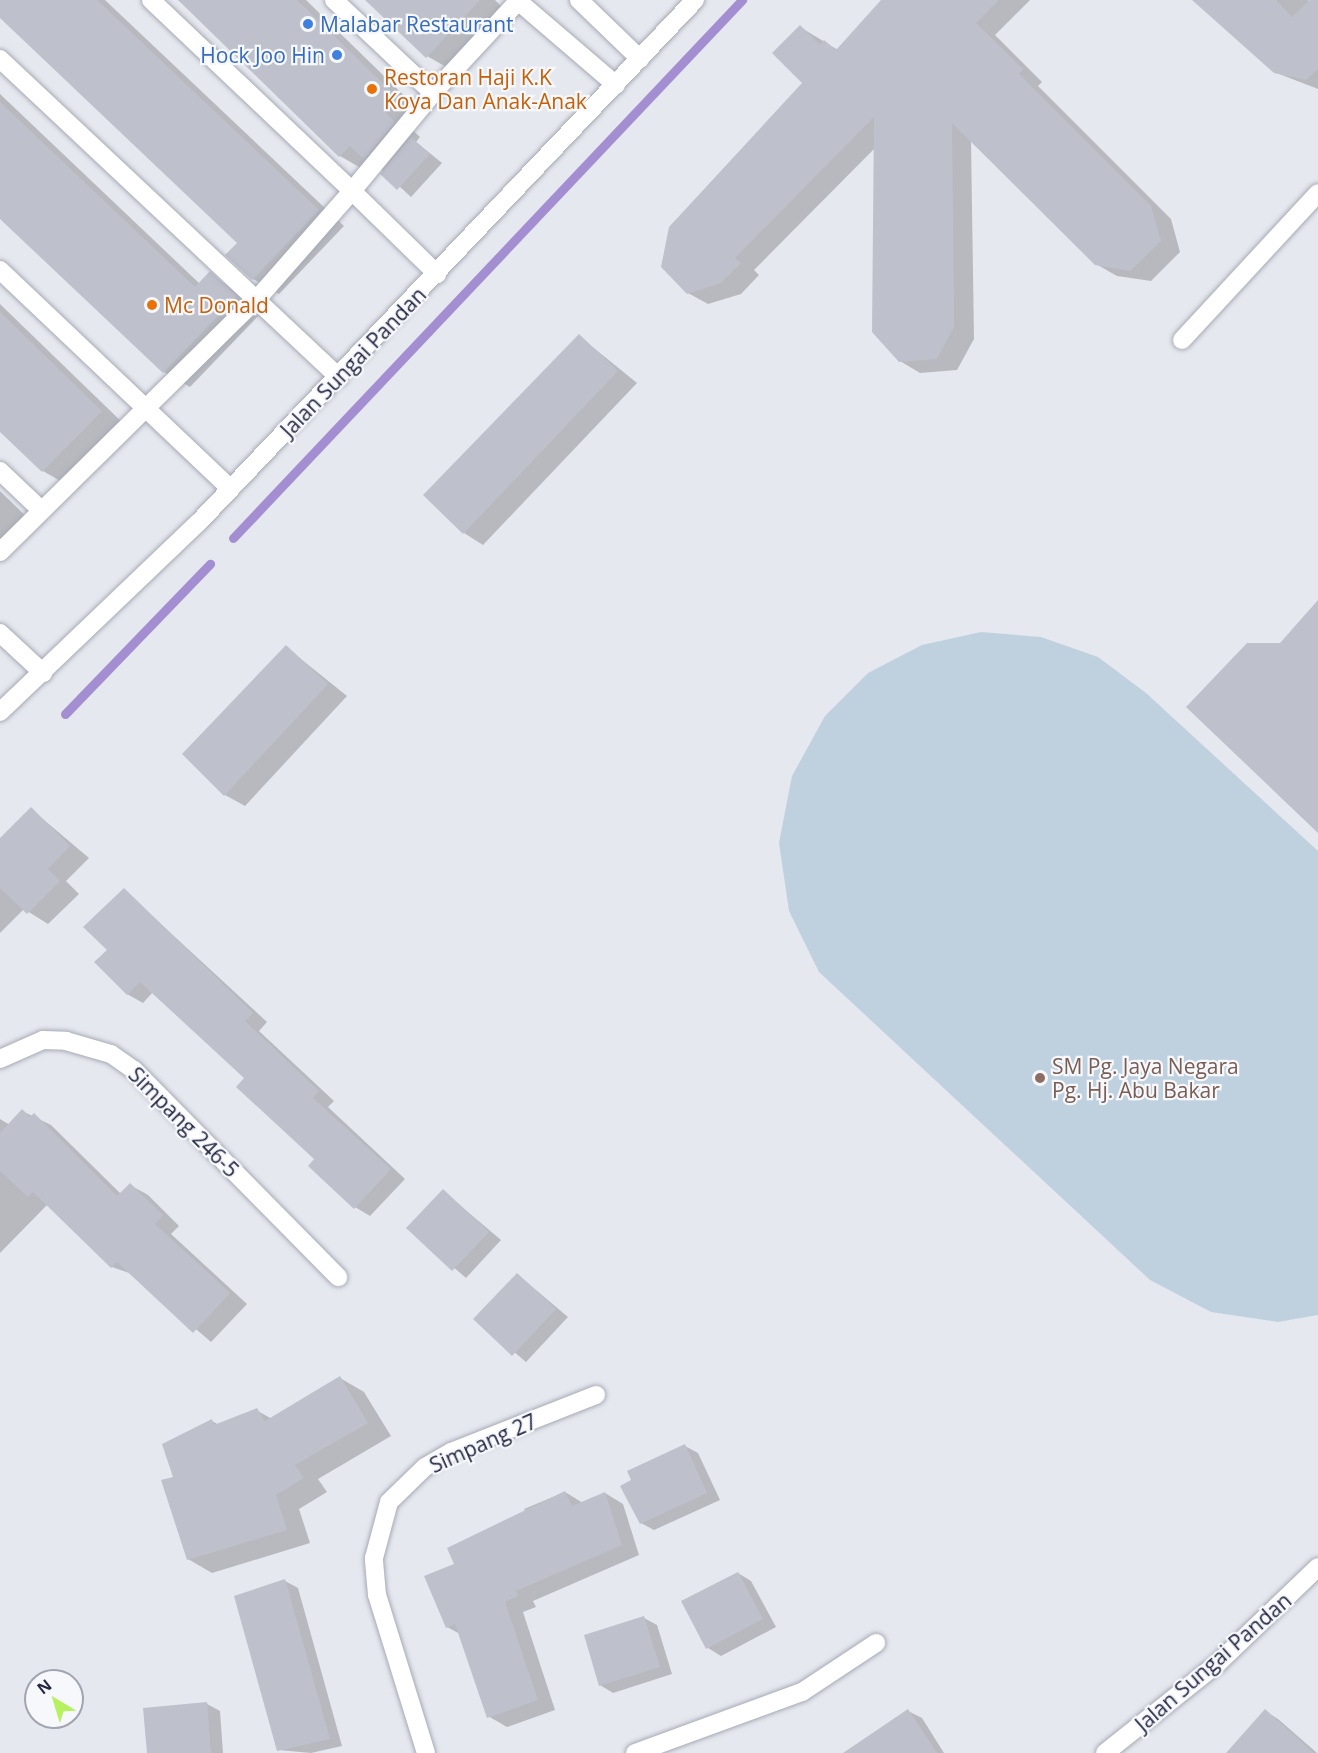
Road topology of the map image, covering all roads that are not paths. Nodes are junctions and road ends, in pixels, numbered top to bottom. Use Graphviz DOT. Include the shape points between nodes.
graph roads {
  1 [pos="151,0"];
  2 [pos="334,0"];
  3 [pos="519,0"];
  4 [pos="579,0"];
  5 [pos="695,0"];
  6 [pos="0,59"];
  7 [pos="640,59"];
  8 [pos="616,85"];
  9 [pos="433,93"];
  10 [pos="352,191"];
  11 [pos="1318,193"];
  12 [pos="0,270"];
  13 [pos="437,274"];
  14 [pos="258,298"];
  15 [pos="1182,340"];
  16 [pos="339,377"];
  17 [pos="150,409"];
  18 [pos="0,471"];
  19 [pos="231,489"];
  20 [pos="39,508"];
  21 [pos="0,552"];
  22 [pos="0,633"];
  23 [pos="43,673"];
  24 [pos="0,712"];
  25 [pos="0,1059"];
  26 [pos="338,1277"];
  27 [pos="596,1395"];
  28 [pos="1318,1567"];
  29 [pos="876,1643"];
  30 [pos="426,1753"];
  31 [pos="635,1753"];
  32 [pos="1105,1753"];
  1 -- 10 [label="street"];
  2 -- 9 [label="street"];
  3 -- 8 [label="street"];
  3 -- 9 [label="street"];
  4 -- 7 [label="street"];
  5 -- 7 [label="street, Jalan Sungai Pandan"];
  6 -- 14 [label="street"];
  7 -- 8 [label="street, Jalan Sungai Pandan"];
  8 -- 13 [label="street, Jalan Sungai Pandan"];
  9 -- 10 [label="street"];
  10 -- 13 [label="street"];
  10 -- 14 [label="street"];
  11 -- 15 [label="street"];
  12 -- 17 [label="street"];
  13 -- 16 [label="street, Jalan Sungai Pandan"];
  14 -- 16 [label="street"];
  14 -- 17 [label="street"];
  16 -- 19 [label="street, Jalan Sungai Pandan"];
  17 -- 19 [label="street"];
  17 -- 20 [label="street"];
  18 -- 20 [label="street"];
  19 -- 23 [label="street, Jalan Sungai Pandan"];
  20 -- 21 [label="street"];
  22 -- 23 [label="street"];
  23 -- 24 [label="street, Jalan Sungai Pandan"];
  25 -- 26 [label="street, Simpang 246-5" via="43,1040 66,1041 111,1054 134,1070"];
  27 -- 30 [label="street, Simpang 27" via="451,1452 425,1467 389,1502 374,1558 377,1595"];
  28 -- 32 [label="street, Jalan Sungai Pandan" via="1217,1664"];
  29 -- 31 [label="street" via="802,1692"];
}
